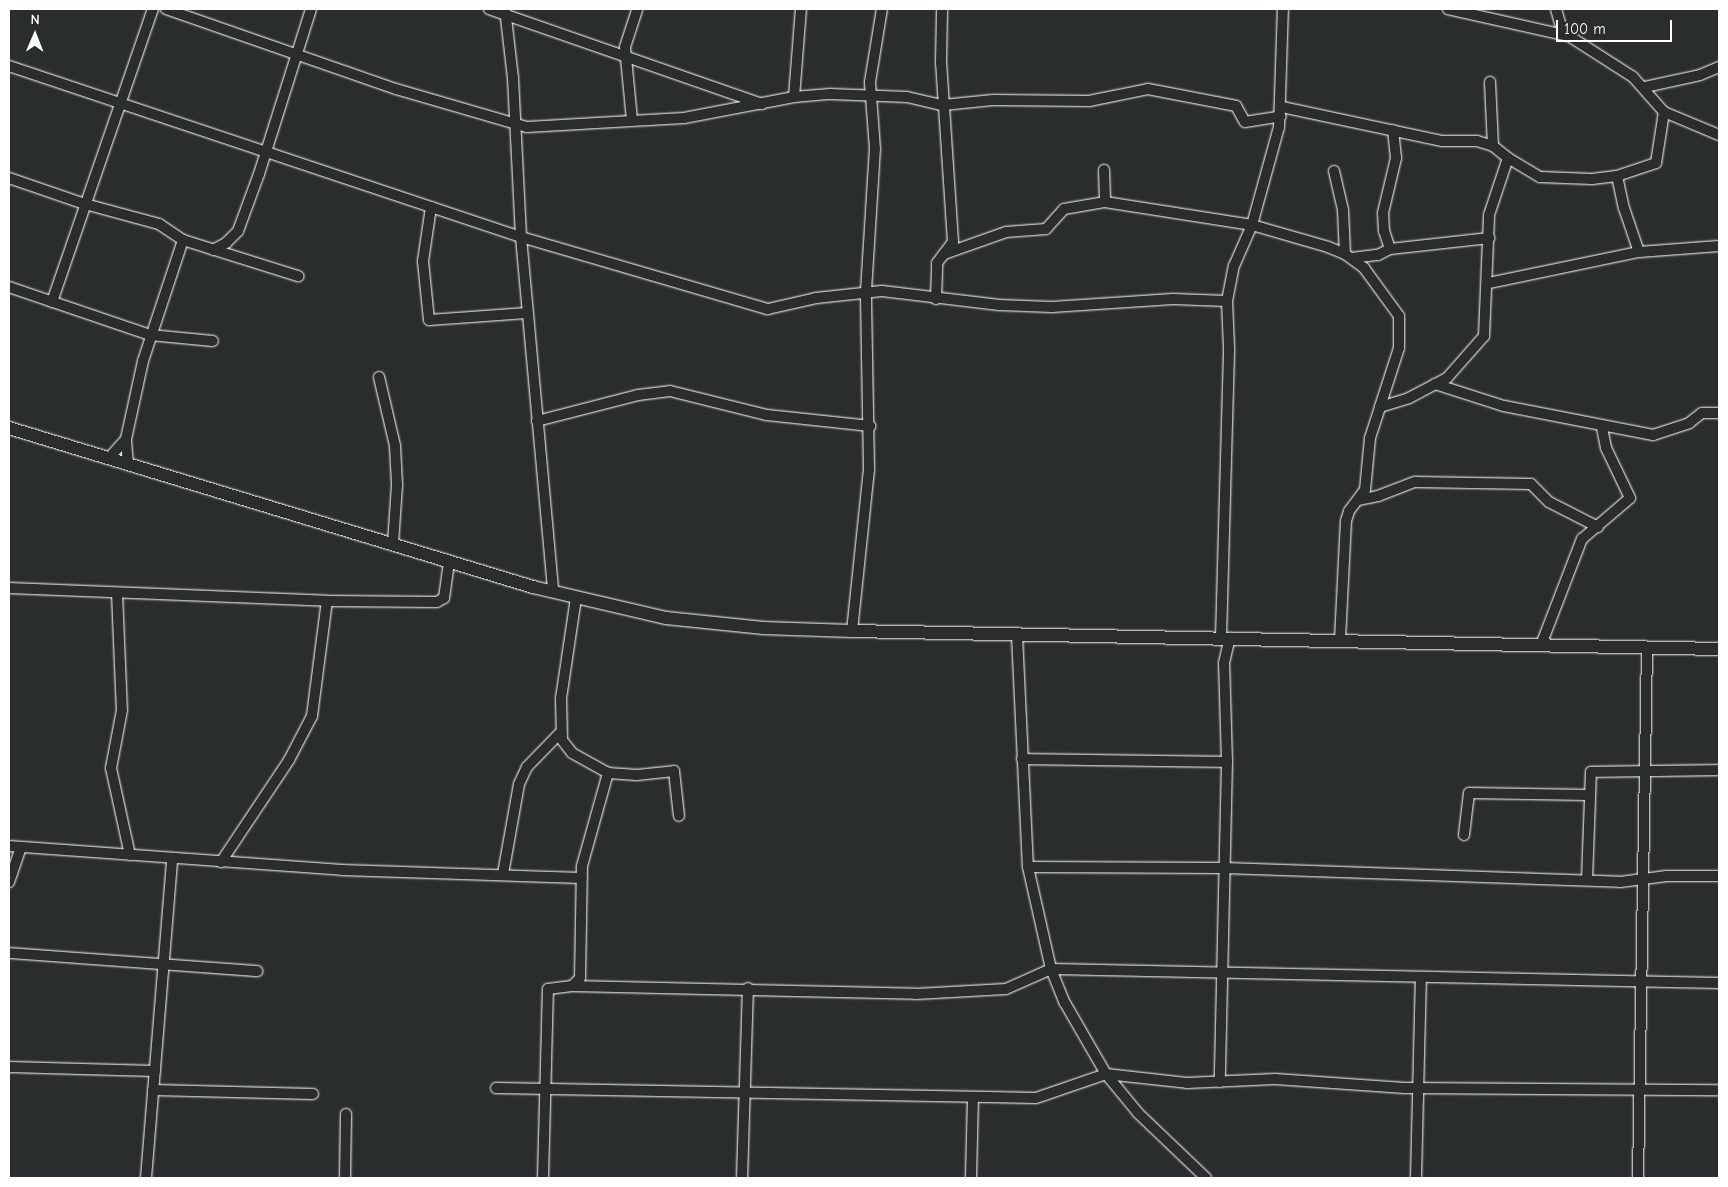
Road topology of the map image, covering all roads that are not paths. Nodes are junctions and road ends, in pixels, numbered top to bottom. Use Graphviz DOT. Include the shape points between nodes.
graph roads {
  1 [pos="153,9"];
  2 [pos="166,9"];
  3 [pos="311,9"];
  4 [pos="489,9"];
  5 [pos="637,9"];
  6 [pos="801,9"];
  7 [pos="882,9"];
  8 [pos="942,9"];
  9 [pos="1283,9"];
  10 [pos="1448,9"];
  11 [pos="1556,9"];
  12 [pos="505,12"];
  13 [pos="1563,34"];
  14 [pos="296,55"];
  15 [pos="625,56"];
  16 [pos="9,66"];
  17 [pos="1719,66"];
  18 [pos="1490,82"];
  19 [pos="1645,87"];
  20 [pos="872,94"];
  21 [pos="794,96"];
  22 [pos="120,104"];
  23 [pos="763,104"];
  24 [pos="943,105"];
  25 [pos="1281,112"];
  26 [pos="1664,112"];
  27 [pos="632,120"];
  28 [pos="516,125"];
  29 [pos="1394,130"];
  30 [pos="1719,134"];
  31 [pos="1493,146"];
  32 [pos="264,152"];
  33 [pos="1508,158"];
  34 [pos="1104,170"];
  35 [pos="1334,171"];
  36 [pos="1617,176"];
  37 [pos="9,178"];
  38 [pos="1105,202"];
  39 [pos="85,204"];
  40 [pos="432,206"];
  41 [pos="1252,225"];
  42 [pos="521,238"];
  43 [pos="1488,238"];
  44 [pos="183,240"];
  45 [pos="1719,246"];
  46 [pos="1390,249"];
  47 [pos="213,250"];
  48 [pos="1639,252"];
  49 [pos="944,254"];
  50 [pos="1348,256"];
  51 [pos="298,276"];
  52 [pos="1489,283"];
  53 [pos="9,287"];
  54 [pos="866,291"];
  55 [pos="936,299"];
  56 [pos="1227,301"];
  57 [pos="52,302"];
  58 [pos="527,313"];
  59 [pos="150,335"];
  60 [pos="212,341"];
  61 [pos="379,377"];
  62 [pos="1435,384"];
  63 [pos="1380,407"];
  64 [pos="1719,412"];
  65 [pos="537,421"];
  66 [pos="870,426"];
  67 [pos="1602,427"];
  68 [pos="9,428"];
  69 [pos="126,439"];
  70 [pos="109,458"];
  71 [pos="128,464"];
  72 [pos="1358,500"];
  73 [pos="1598,527"];
  74 [pos="393,544"];
  75 [pos="449,561"];
  76 [pos="9,588"];
  77 [pos="553,592"];
  78 [pos="116,593"];
  79 [pos="576,598"];
  80 [pos="327,601"];
  81 [pos="852,631"];
  82 [pos="1017,635"];
  83 [pos="1226,638"];
  84 [pos="1340,640"];
  85 [pos="1541,645"];
  86 [pos="1647,648"];
  87 [pos="1719,649"];
  88 [pos="560,733"];
  89 [pos="1022,759"];
  90 [pos="1227,762"];
  91 [pos="1644,769"];
  92 [pos="1719,770"];
  93 [pos="608,773"];
  94 [pos="1588,794"];
  95 [pos="679,816"];
  96 [pos="1464,835"];
  97 [pos="9,846"];
  98 [pos="21,848"];
  99 [pos="130,855"];
  100 [pos="172,859"];
  101 [pos="221,862"];
  102 [pos="1028,867"];
  103 [pos="1225,868"];
  104 [pos="503,874"];
  105 [pos="1719,876"];
  106 [pos="582,878"];
  107 [pos="1643,879"];
  108 [pos="1587,880"];
  109 [pos="9,882"];
  110 [pos="9,953"];
  111 [pos="163,965"];
  112 [pos="1051,970"];
  113 [pos="257,971"];
  114 [pos="1224,975"];
  115 [pos="580,978"];
  116 [pos="1421,978"];
  117 [pos="1641,982"];
  118 [pos="1719,983"];
  119 [pos="572,986"];
  120 [pos="590,986"];
  121 [pos="748,988"];
  122 [pos="9,1067"];
  123 [pos="155,1071"];
  124 [pos="1106,1074"];
  125 [pos="1220,1082"];
  126 [pos="496,1088"];
  127 [pos="1419,1088"];
  128 [pos="547,1089"];
  129 [pos="153,1090"];
  130 [pos="1639,1090"];
  131 [pos="1719,1090"];
  132 [pos="313,1094"];
  133 [pos="743,1094"];
  134 [pos="973,1097"];
  135 [pos="346,1114"];
  136 [pos="146,1178"];
  137 [pos="345,1178"];
  138 [pos="543,1178"];
  139 [pos="742,1178"];
  140 [pos="971,1178"];
  141 [pos="1206,1178"];
  142 [pos="1416,1178"];
  143 [pos="1638,1178"];
  1 -- 22 [label="street"];
  2 -- 14 [label="street"];
  3 -- 14 [label="street"];
  4 -- 12 [label="street"];
  5 -- 15 [label="street" via="626,40"];
  6 -- 21 [label="street"];
  7 -- 20 [label="street" via="871,70"];
  8 -- 24 [label="street"];
  9 -- 25 [label="street"];
  10 -- 13 [label="street"];
  11 -- 13 [label="street"];
  12 -- 15 [label="street"];
  12 -- 28 [label="street"];
  13 -- 19 [label="street" via="1619,65"];
  14 -- 28 [label="street"];
  14 -- 32 [label="street"];
  15 -- 23 [label="street"];
  15 -- 27 [label="street"];
  16 -- 22 [label="street"];
  17 -- 19 [label="street" via="1700,75"];
  18 -- 31 [label="street"];
  19 -- 26 [label="street"];
  20 -- 21 [label="street"];
  20 -- 24 [label="street" via="908,97"];
  20 -- 54 [label="street" via="875,149"];
  21 -- 23 [label="street"];
  22 -- 32 [label="street"];
  22 -- 39 [label="street"];
  23 -- 27 [label="street" via="684,118"];
  24 -- 25 [label="street" via="993,100 1089,101 1148,89 1236,106 1245,122"];
  24 -- 49 [label="street" via="953,242"];
  25 -- 29 [label="street"];
  25 -- 41 [label="street"];
  26 -- 30 [label="street"];
  26 -- 36 [label="street" via="1656,163"];
  27 -- 28 [label="street" via="543,127"];
  28 -- 42 [label="street"];
  29 -- 31 [label="street" via="1442,141 1477,141"];
  29 -- 46 [label="street" via="1396,158 1383,213"];
  31 -- 33 [label="street"];
  32 -- 40 [label="street"];
  32 -- 47 [label="street" via="238,231"];
  33 -- 36 [label="street" via="1540,177 1592,179"];
  33 -- 43 [label="street" via="1490,206"];
  34 -- 38 [label="street"];
  35 -- 50 [label="street" via="1343,210"];
  36 -- 48 [label="street"];
  37 -- 39 [label="street"];
  38 -- 41 [label="street"];
  38 -- 49 [label="street" via="1064,210 1042,230 1006,232"];
  39 -- 44 [label="street" via="159,224"];
  39 -- 57 [label="street"];
  40 -- 42 [label="street"];
  40 -- 58 [label="street" via="423,261 429,320"];
  41 -- 50 [label="street"];
  41 -- 56 [label="street" via="1234,266"];
  42 -- 54 [label="street" via="768,309"];
  42 -- 58 [label="street"];
  43 -- 46 [label="street"];
  43 -- 52 [label="street"];
  44 -- 47 [label="street"];
  44 -- 59 [label="street"];
  45 -- 48 [label="street"];
  46 -- 50 [label="street" via="1378,255"];
  47 -- 51 [label="street"];
  48 -- 52 [label="street"];
  49 -- 55 [label="street" via="938,263"];
  50 -- 63 [label="street" via="1375,280 1399,316 1399,348"];
  52 -- 62 [label="street" via="1483,339 1455,370"];
  53 -- 57 [label="street"];
  54 -- 55 [label="street"];
  54 -- 66 [label="street"];
  55 -- 56 [label="street" via="1052,306 1130,300"];
  56 -- 83 [label="street"];
  57 -- 59 [label="street"];
  58 -- 65 [label="street"];
  59 -- 60 [label="street"];
  59 -- 69 [label="street"];
  61 -- 74 [label="street" via="395,446 397,485"];
  62 -- 63 [label="street"];
  62 -- 67 [label="street" via="1504,406"];
  63 -- 72 [label="street" via="1370,438 1365,490"];
  64 -- 67 [label="street" via="1702,413 1689,423 1653,435"];
  65 -- 66 [label="street" via="638,395 670,392 767,414"];
  65 -- 77 [label="street"];
  66 -- 81 [label="street" via="866,516"];
  67 -- 73 [label="street" via="1611,462 1630,498"];
  68 -- 70 [label="main road"];
  69 -- 70 [label="street"];
  69 -- 71 [label="street"];
  70 -- 71 [label="main road"];
  71 -- 74 [label="main road"];
  72 -- 73 [label="street" via="1415,482 1531,484 1549,502"];
  72 -- 84 [label="street" via="1346,521"];
  73 -- 85 [label="street" via="1582,539"];
  74 -- 75 [label="main road"];
  75 -- 77 [label="main road"];
  75 -- 80 [label="street" via="444,598 437,602"];
  76 -- 78 [label="street"];
  77 -- 79 [label="main road"];
  78 -- 80 [label="street"];
  78 -- 99 [label="street" via="122,710 111,768"];
  79 -- 81 [label="main road" via="666,618 763,628"];
  79 -- 88 [label="street" via="561,698"];
  80 -- 101 [label="street" via="312,716 289,760"];
  81 -- 82 [label="main road"];
  82 -- 83 [label="main road"];
  82 -- 89 [label="street"];
  83 -- 84 [label="main road"];
  83 -- 90 [label="street"];
  84 -- 85 [label="main road"];
  85 -- 86 [label="main road"];
  86 -- 87 [label="main road"];
  86 -- 91 [label="street"];
  88 -- 93 [label="street" via="572,753"];
  88 -- 104 [label="street" via="527,767 519,784"];
  89 -- 90 [label="street"];
  89 -- 102 [label="street"];
  90 -- 103 [label="street"];
  91 -- 92 [label="street"];
  91 -- 94 [label="street" via="1595,770 1590,776"];
  91 -- 107 [label="street"];
  93 -- 95 [label="street" via="637,775 674,771"];
  93 -- 106 [label="street" via="584,854"];
  94 -- 96 [label="street" via="1469,793"];
  94 -- 108 [label="street"];
  97 -- 98 [label="street"];
  98 -- 99 [label="street"];
  98 -- 109 [label="street"];
  99 -- 100 [label="street"];
  100 -- 101 [label="street"];
  100 -- 111 [label="street"];
  101 -- 104 [label="street" via="342,870"];
  102 -- 103 [label="street"];
  102 -- 112 [label="street"];
  103 -- 108 [label="street"];
  103 -- 114 [label="street"];
  104 -- 106 [label="street"];
  105 -- 107 [label="street"];
  106 -- 115 [label="street"];
  107 -- 108 [label="street" via="1620,882"];
  107 -- 117 [label="street"];
  110 -- 111 [label="street"];
  111 -- 113 [label="street"];
  111 -- 123 [label="street"];
  112 -- 114 [label="street"];
  112 -- 121 [label="street" via="1006,989 916,994"];
  112 -- 124 [label="street" via="1065,1003"];
  114 -- 116 [label="street"];
  114 -- 125 [label="street"];
  115 -- 119 [label="street"];
  115 -- 120 [label="street"];
  116 -- 117 [label="street"];
  116 -- 127 [label="street"];
  117 -- 118 [label="street"];
  117 -- 130 [label="street"];
  119 -- 120 [label="street"];
  119 -- 128 [label="street" via="548,989"];
  120 -- 121 [label="street"];
  121 -- 133 [label="street"];
  122 -- 123 [label="street"];
  123 -- 129 [label="street"];
  124 -- 125 [label="street" via="1187,1083"];
  124 -- 134 [label="street" via="1036,1098"];
  124 -- 141 [label="street" via="1138,1113"];
  125 -- 127 [label="street" via="1275,1079"];
  126 -- 128 [label="street"];
  127 -- 130 [label="street"];
  127 -- 142 [label="street"];
  128 -- 133 [label="street"];
  128 -- 138 [label="street"];
  129 -- 132 [label="street"];
  129 -- 136 [label="street"];
  130 -- 131 [label="street"];
  130 -- 143 [label="street"];
  133 -- 134 [label="street"];
  133 -- 139 [label="street"];
  134 -- 140 [label="street"];
  135 -- 137 [label="street"];
}
